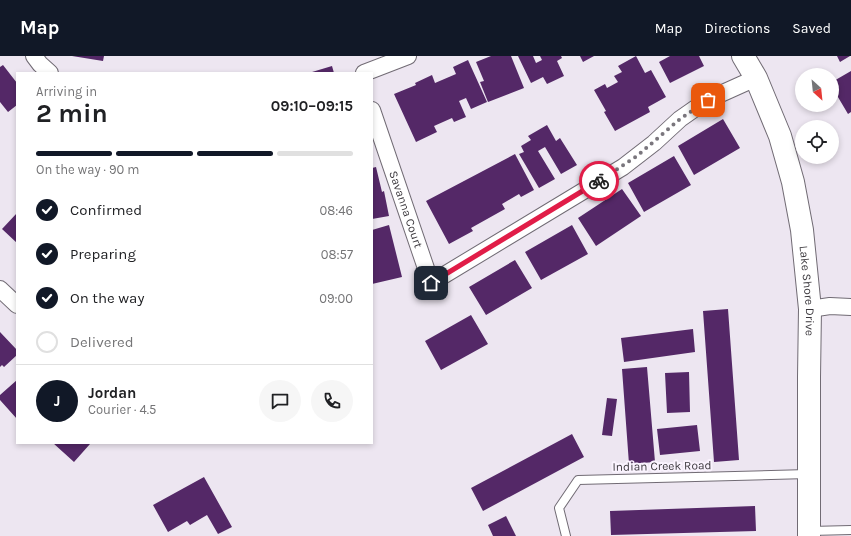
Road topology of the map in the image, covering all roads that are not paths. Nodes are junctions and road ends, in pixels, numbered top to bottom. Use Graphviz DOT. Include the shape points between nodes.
graph roads {
  1 [pos="34,56"];
  2 [pos="408,56"];
  3 [pos="743,56"];
  4 [pos="49,72"];
  5 [pos="367,72"];
  6 [pos="756,78"];
  7 [pos="373,113"];
  8 [pos="0,289"];
  9 [pos="16,304"];
  10 [pos="851,307"];
  11 [pos="810,309"];
  12 [pos="809,474"];
  13 [pos="851,530"];
  14 [pos="809,534"];
  15 [pos="566,536"];
  1 -- 4 [label="street"];
  2 -- 5 [label="street"];
  3 -- 6 [label="main road, Lake Shore Drive"];
  6 -- 7 [label="street, Savanna Court" via="700,104 623,167 431,283"];
  6 -- 11 [label="main road, Lake Shore Drive" via="780,136 792,182 802,230"];
  8 -- 9 [label="street"];
  10 -- 11 [label="street" via="830,306"];
  11 -- 12 [label="main road, Lake Shore Drive"];
  12 -- 14 [label="main road, Lake Shore Drive"];
  12 -- 15 [label="lane, Indian Creek Road" via="578,480 559,508"];
  13 -- 14 [label="lane"];
}
